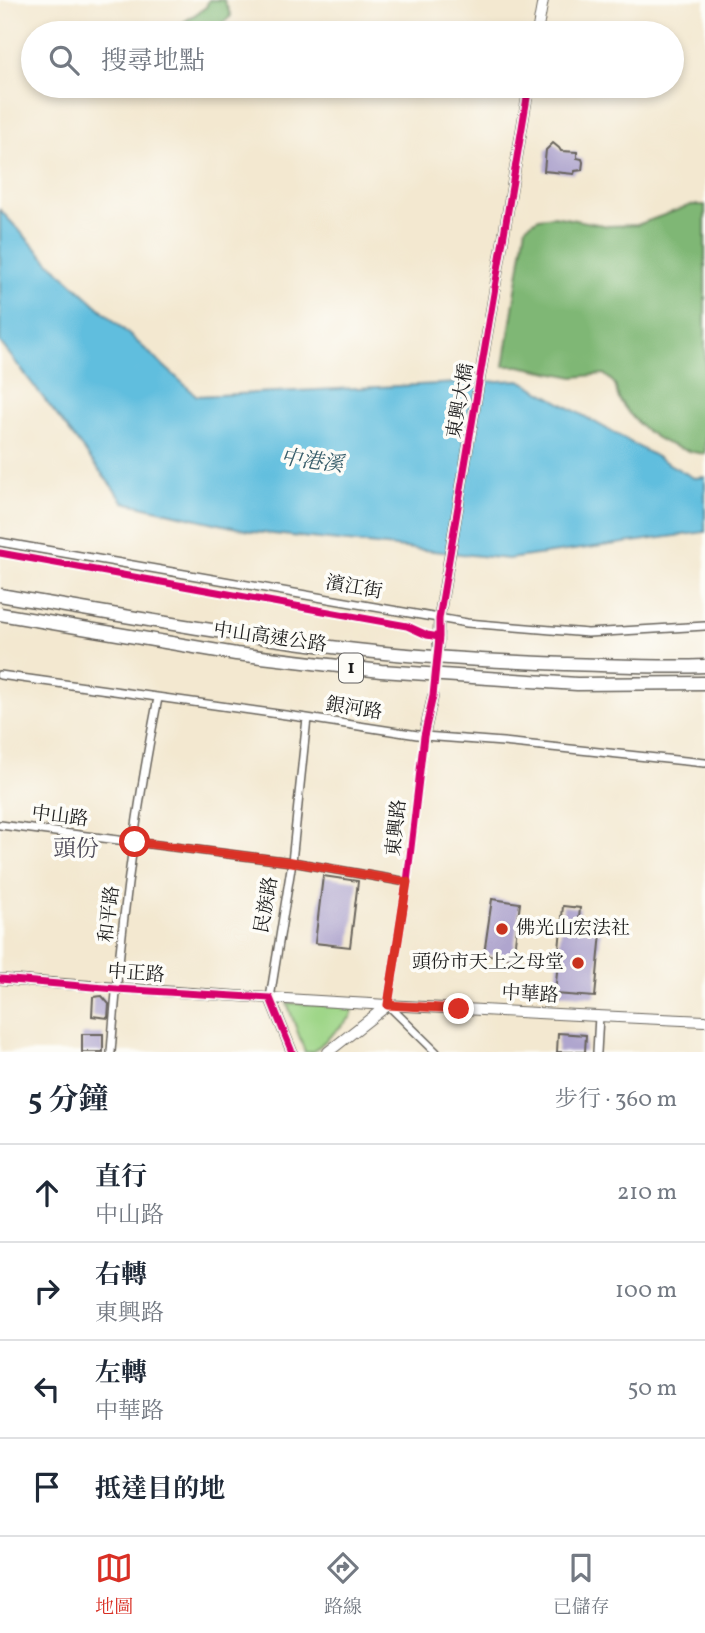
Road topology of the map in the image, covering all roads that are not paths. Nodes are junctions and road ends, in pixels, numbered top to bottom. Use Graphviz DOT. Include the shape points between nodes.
graph roads {
  1 [pos="542,0"];
  2 [pos="539,21"];
  3 [pos="527,98"];
  4 [pos="0,542"];
  5 [pos="0,595"];
  6 [pos="0,614"];
  7 [pos="439,619"];
  8 [pos="705,626"];
  9 [pos="438,647"];
  10 [pos="705,666"];
  11 [pos="0,675"];
  12 [pos="705,683"];
  13 [pos="433,696"];
  14 [pos="158,698"];
  15 [pos="307,718"];
  16 [pos="424,736"];
  17 [pos="705,763"];
  18 [pos="0,825"];
  19 [pos="135,842"];
  20 [pos="292,862"];
  21 [pos="407,882"];
  22 [pos="0,979"];
  23 [pos="116,989"];
  24 [pos="270,998"];
  25 [pos="388,1005"];
  26 [pos="599,1016"];
  27 [pos="705,1021"];
  28 [pos="111,1052"];
  29 [pos="292,1052"];
  30 [pos="328,1052"];
  31 [pos="436,1052"];
  32 [pos="597,1052"];
  1 -- 2 [label="street"];
  3 -- 7 [label="street, 東興大橋"];
  4 -- 7 [label="street, 濱江街"];
  5 -- 10 [label="highway, 中山高速公路 / 1, bridge" via="356,650 525,662"];
  6 -- 12 [label="highway, 中山高速公路 / 1, bridge" via="236,654 381,671 577,684"];
  7 -- 8 [label="street, 濱江街" via="588,633"];
  7 -- 9 [label="street, 東興大橋"];
  11 -- 14 [label="street, 銀河路"];
  13 -- 16 [label="street, 東興路"];
  14 -- 15 [label="street, 銀河路"];
  14 -- 19 [label="street, 和平路"];
  15 -- 16 [label="street, 銀河路"];
  15 -- 20 [label="street, 民族路"];
  16 -- 17 [label="street, 銀河路"];
  16 -- 21 [label="street, 東興路"];
  18 -- 19 [label="street, 中山路"];
  19 -- 20 [label="street, 中山路"];
  19 -- 23 [label="street, 和平路"];
  20 -- 21 [label="street, 中山路"];
  20 -- 24 [label="street, 民族路"];
  21 -- 25 [label="street, 東興路"];
  22 -- 23 [label="street, 中正路"];
  23 -- 24 [label="street, 中正路"];
  23 -- 28 [label="street, 和平路"];
  24 -- 25 [label="street, 中正路"];
  24 -- 29 [label="street"];
  25 -- 26 [label="street, 中華路"];
  25 -- 30 [label="street"];
  25 -- 31 [label="street"];
  26 -- 27 [label="street, 中華路"];
  26 -- 32 [label="street"];
}
